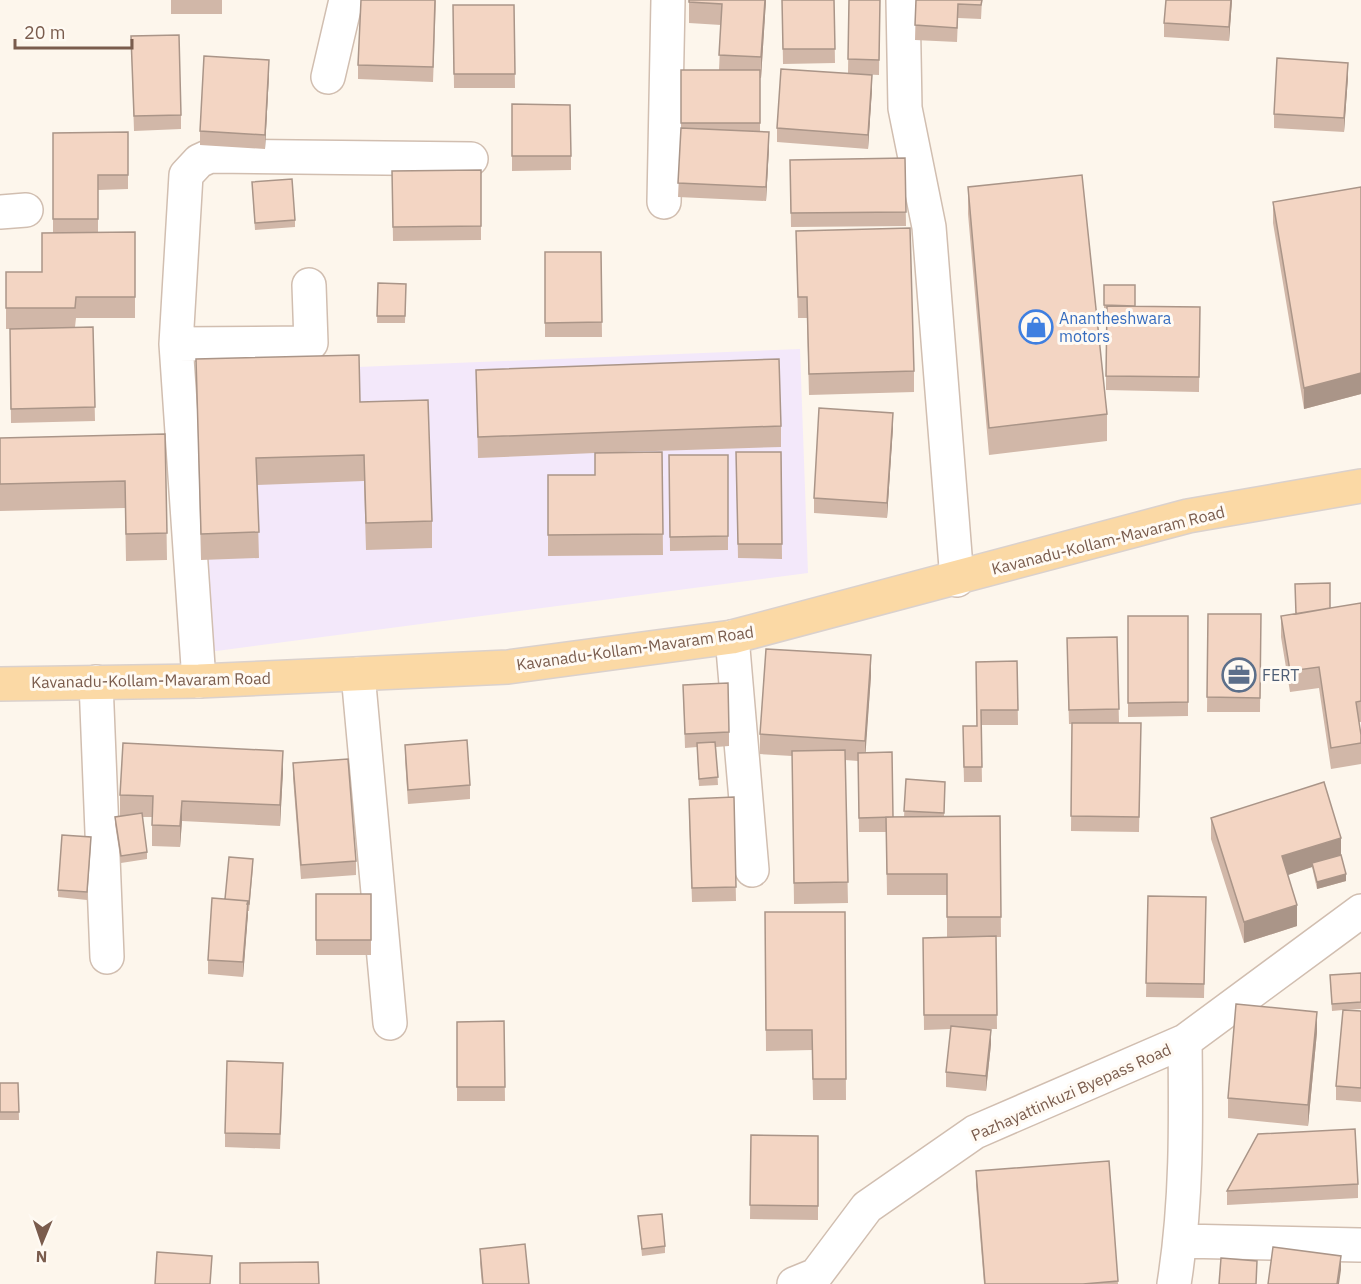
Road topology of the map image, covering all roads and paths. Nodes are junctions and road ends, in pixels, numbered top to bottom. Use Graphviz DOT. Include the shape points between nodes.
graph roads {
  1 [pos="346,0"];
  2 [pos="668,0"];
  3 [pos="903,0"];
  4 [pos="328,77"];
  5 [pos="471,159"];
  6 [pos="664,202"];
  7 [pos="309,285"];
  8 [pos="176,344"];
  9 [pos="1361,486"];
  10 [pos="957,580"];
  11 [pos="732,637"];
  12 [pos="357,674"];
  13 [pos="199,681"];
  14 [pos="96,682"];
  15 [pos="0,684"];
  16 [pos="752,870"];
  17 [pos="1361,911"];
  18 [pos="107,957"];
  19 [pos="390,1023"];
  20 [pos="1185,1041"];
  21 [pos="1181,1241"];
  22 [pos="1359,1245"];
  23 [pos="794,1284"];
  24 [pos="1174,1284"];
  1 -- 4 [label="street"];
  2 -- 6 [label="street"];
  3 -- 10 [label="street" via="905,108 929,227"];
  5 -- 8 [label="street" via="210,156 199,161 186,175"];
  7 -- 8 [label="street" via="311,343"];
  8 -- 13 [label="street"];
  9 -- 10 [label="main road, Kavanadu-Kollam-Mavaram Road" via="1188,516"];
  10 -- 11 [label="main road, Kavanadu-Kollam-Mavaram Road"];
  11 -- 12 [label="main road, Kavanadu-Kollam-Mavaram Road" via="508,667"];
  11 -- 16 [label="street"];
  12 -- 13 [label="main road, Kavanadu-Kollam-Mavaram Road"];
  12 -- 19 [label="street"];
  13 -- 14 [label="main road, Kavanadu-Kollam-Mavaram Road"];
  14 -- 15 [label="main road, Kavanadu-Kollam-Mavaram Road"];
  14 -- 18 [label="street"];
  17 -- 20 [label="street, Pazhayattinkuzi Byepass Road"];
  20 -- 21 [label="street" via="1186,1157"];
  20 -- 23 [label="street, Pazhayattinkuzi Byepass Road" via="975,1132 867,1207 816,1275"];
  21 -- 22 [label="street"];
  21 -- 24 [label="street"];
}
